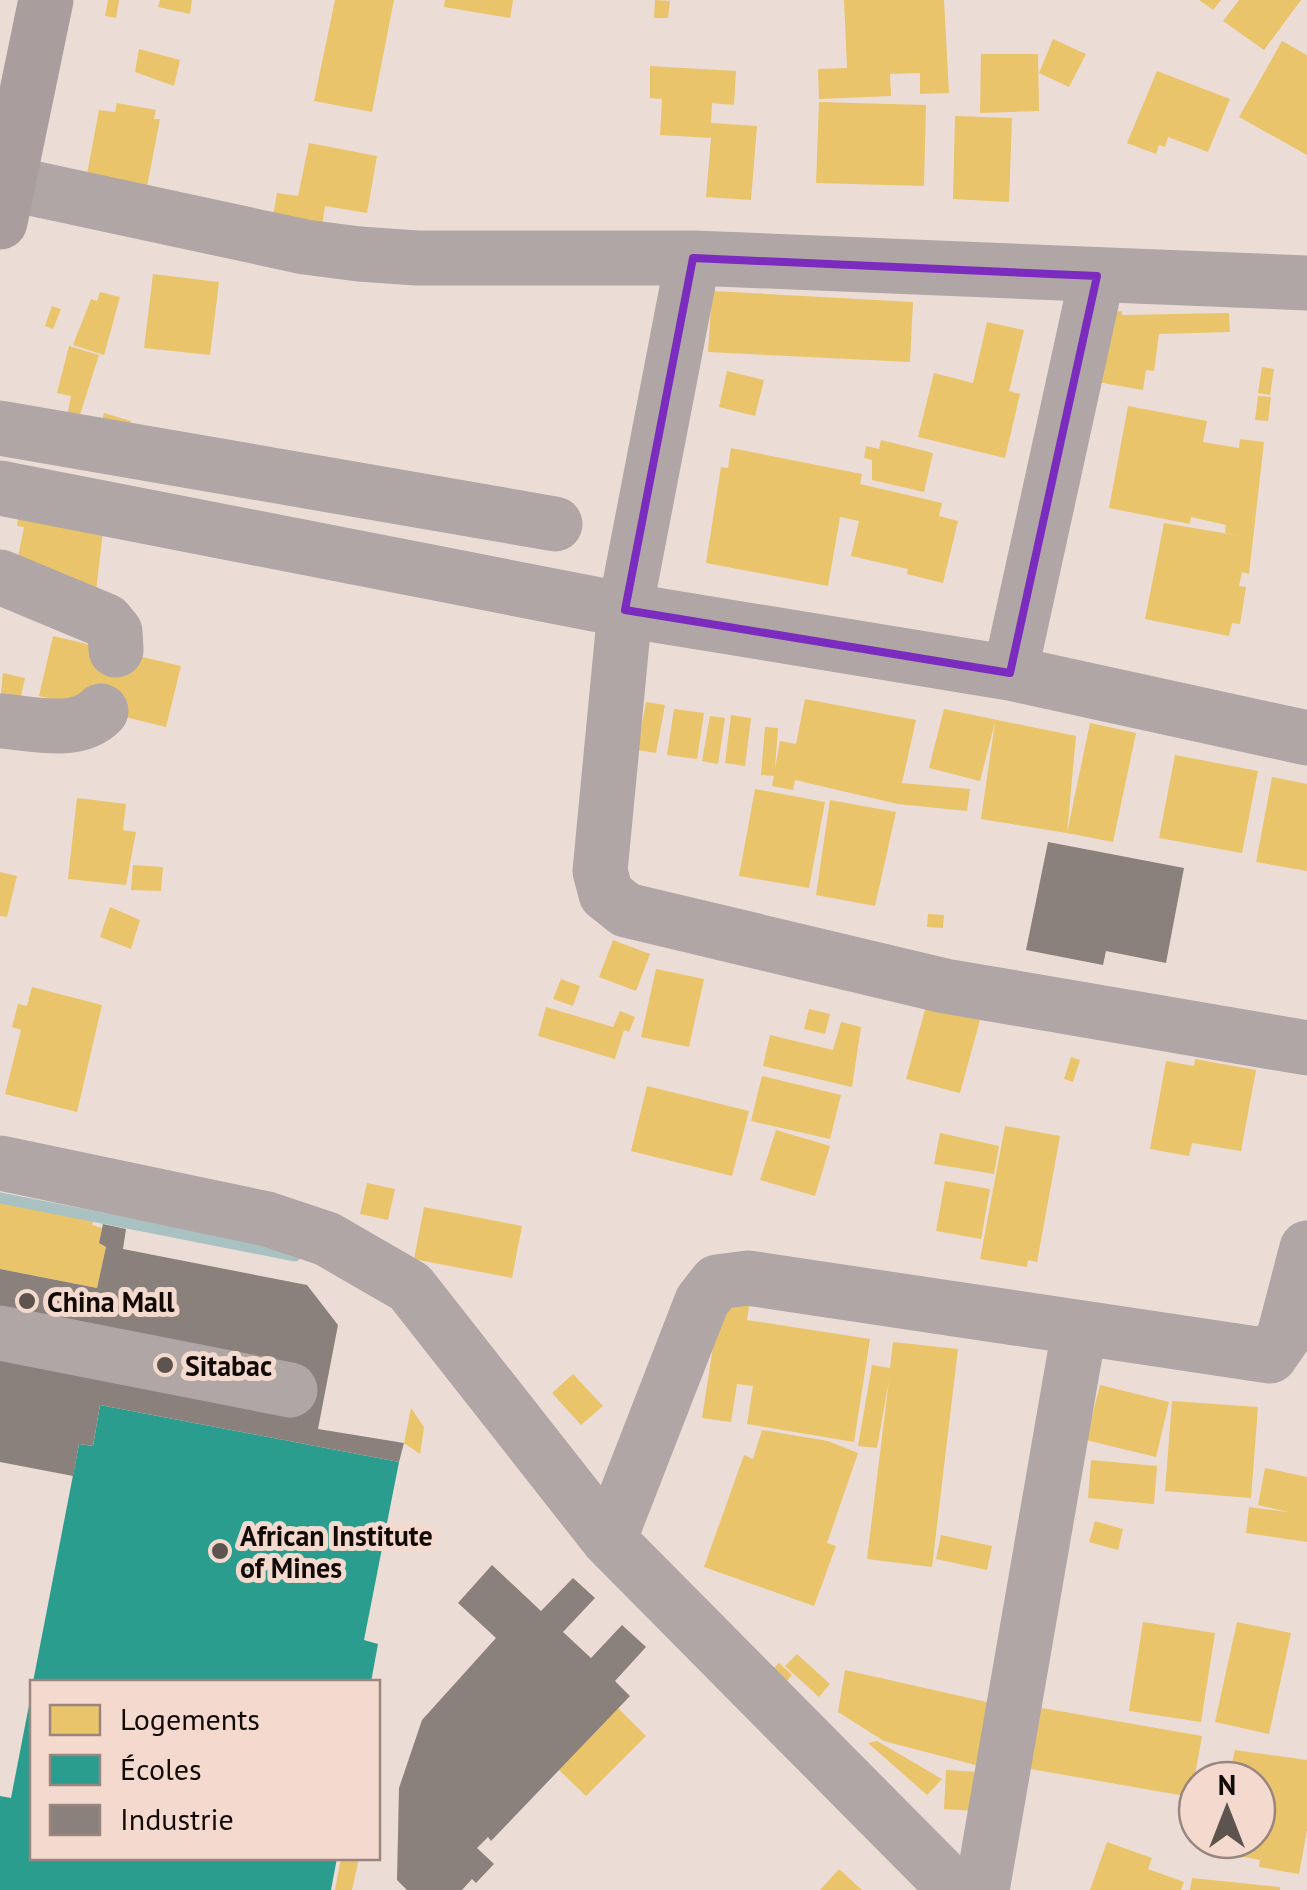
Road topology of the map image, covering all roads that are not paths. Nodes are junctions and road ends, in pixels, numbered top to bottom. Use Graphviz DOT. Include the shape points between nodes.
graph roads {
  1 [pos="46,0"];
  2 [pos="3,206"];
  3 [pos="693,258"];
  4 [pos="1097,276"];
  5 [pos="1307,283"];
  6 [pos="0,428"];
  7 [pos="0,488"];
  8 [pos="556,524"];
  9 [pos="0,576"];
  10 [pos="626,610"];
  11 [pos="116,650"];
  12 [pos="1010,674"];
  13 [pos="101,711"];
  14 [pos="0,722"];
  15 [pos="1307,738"];
  16 [pos="1307,1048"];
  17 [pos="0,1162"];
  18 [pos="1307,1248"];
  19 [pos="1079,1331"];
  20 [pos="0,1333"];
  21 [pos="290,1390"];
  22 [pos="609,1540"];
  23 [pos="956,1890"];
  24 [pos="982,1890"];
  1 -- 2 [label="main road"];
  2 -- 3 [label="street" via="359,254"];
  3 -- 4 [label="street"];
  3 -- 10 [label="street"];
  4 -- 5 [label="street"];
  4 -- 12 [label="street"];
  6 -- 8 [label="street"];
  7 -- 10 [label="street"];
  9 -- 11 [label="street" via="106,621"];
  10 -- 12 [label="street"];
  10 -- 16 [label="street" via="600,871 606,894 626,910 945,986"];
  12 -- 15 [label="street"];
  13 -- 14 [label="street" via="75,726"];
  17 -- 22 [label="street" via="267,1219 327,1239 410,1287"];
  18 -- 19 [label="street" via="1284,1336 1270,1356"];
  19 -- 22 [label="street" via="748,1278 717,1282 702,1301"];
  19 -- 24 [label="street"];
  20 -- 21 [label="street"];
  22 -- 23 [label="street"];
}
